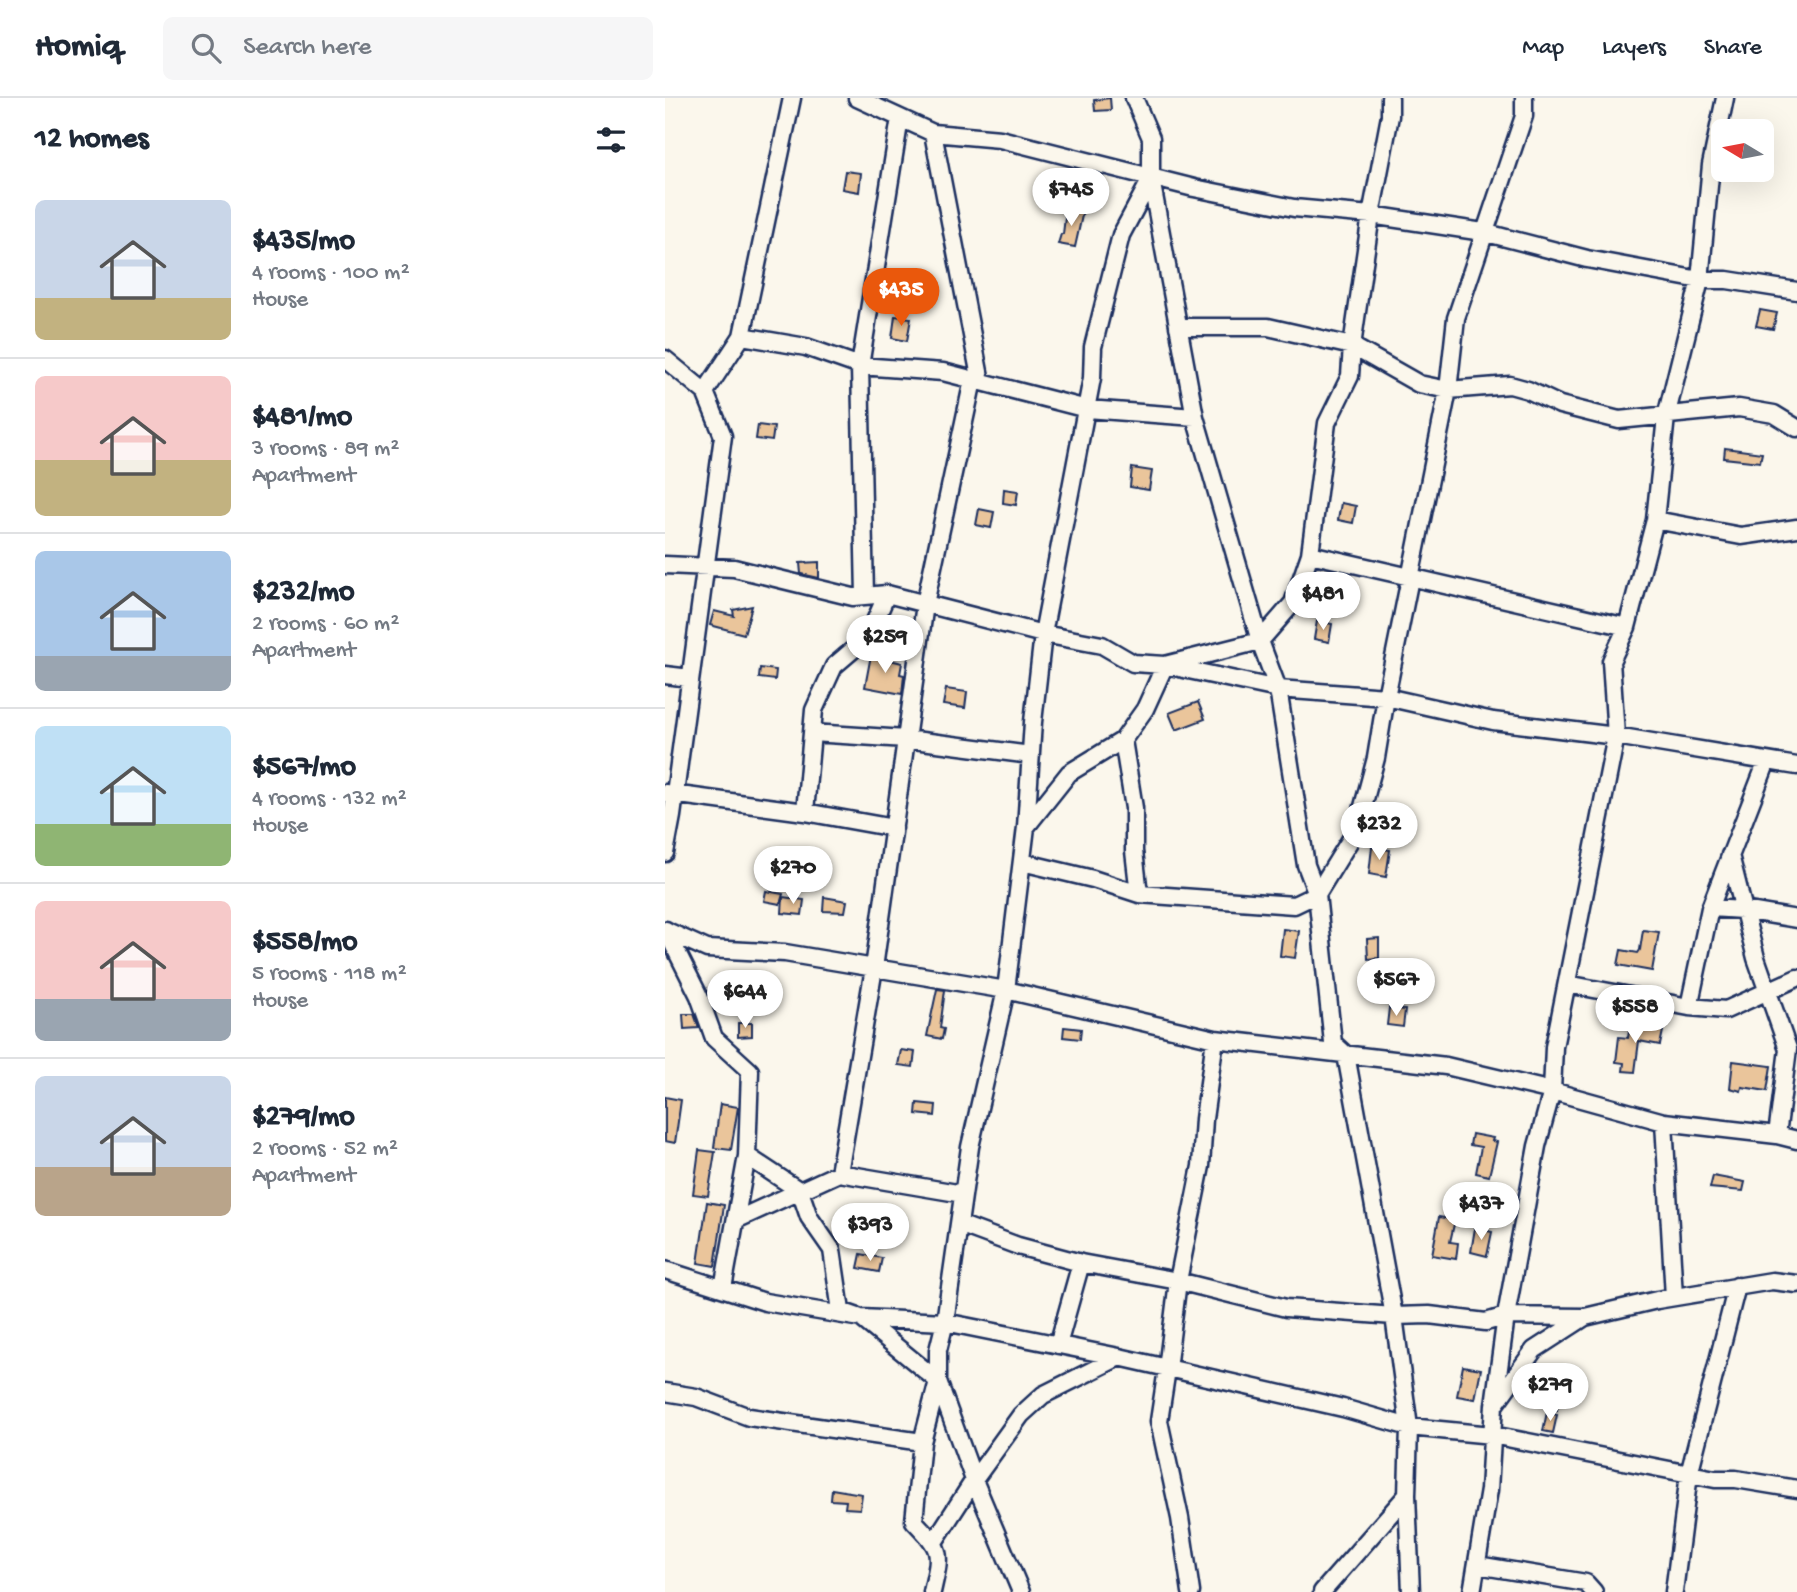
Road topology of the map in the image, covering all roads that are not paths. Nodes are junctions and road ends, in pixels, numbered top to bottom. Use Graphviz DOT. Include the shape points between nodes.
graph roads {
  1 [pos="793,98"];
  2 [pos="857,98"];
  3 [pos="1134,98"];
  4 [pos="1390,98"];
  5 [pos="1524,98"];
  6 [pos="1725,98"];
  7 [pos="900,118"];
  8 [pos="933,133"];
  9 [pos="1151,179"];
  10 [pos="1371,215"];
  11 [pos="1483,232"];
  12 [pos="1700,280"];
  13 [pos="1797,291"];
  14 [pos="1178,327"];
  15 [pos="742,336"];
  16 [pos="1352,346"];
  17 [pos="665,359"];
  18 [pos="860,366"];
  19 [pos="977,381"];
  20 [pos="1448,390"];
  21 [pos="705,392"];
  22 [pos="1087,409"];
  23 [pos="1195,417"];
  24 [pos="1666,417"];
  25 [pos="1797,428"];
  26 [pos="1655,520"];
  27 [pos="1797,528"];
  28 [pos="1310,554"];
  29 [pos="665,565"];
  30 [pos="704,567"];
  31 [pos="1411,577"];
  32 [pos="887,594"];
  33 [pos="865,596"];
  34 [pos="925,604"];
  35 [pos="1627,627"];
  36 [pos="1043,635"];
  37 [pos="1260,641"];
  38 [pos="1165,666"];
  39 [pos="665,676"];
  40 [pos="690,678"];
  41 [pos="1278,689"];
  42 [pos="1386,697"];
  43 [pos="812,733"];
  44 [pos="1616,736"];
  45 [pos="906,739"];
  46 [pos="1123,740"];
  47 [pos="1031,755"];
  48 [pos="1767,761"];
  49 [pos="1797,766"];
  50 [pos="670,794"];
  51 [pos="805,812"];
  52 [pos="1026,827"];
  53 [pos="894,828"];
  54 [pos="665,853"];
  55 [pos="1730,855"];
  56 [pos="1022,862"];
  57 [pos="1139,894"];
  58 [pos="1317,894"];
  59 [pos="1710,908"];
  60 [pos="1743,910"];
  61 [pos="1797,919"];
  62 [pos="665,929"];
  63 [pos="665,954"];
  64 [pos="874,968"];
  65 [pos="1797,978"];
  66 [pos="1567,984"];
  67 [pos="1006,990"];
  68 [pos="1766,992"];
  69 [pos="1689,1007"];
  70 [pos="1797,1035"];
  71 [pos="1215,1039"];
  72 [pos="1788,1049"];
  73 [pos="1346,1055"];
  74 [pos="1552,1091"];
  75 [pos="1664,1122"];
  76 [pos="1777,1135"];
  77 [pos="1797,1140"];
  78 [pos="747,1156"];
  79 [pos="839,1173"];
  80 [pos="800,1191"];
  81 [pos="963,1194"];
  82 [pos="736,1220"];
  83 [pos="959,1224"];
  84 [pos="1080,1263"];
  85 [pos="665,1270"];
  86 [pos="1178,1281"];
  87 [pos="1797,1284"];
  88 [pos="1737,1286"];
  89 [pos="723,1288"];
  90 [pos="1674,1297"];
  91 [pos="1394,1316"];
  92 [pos="1506,1316"];
  93 [pos="1585,1317"];
  94 [pos="861,1318"];
  95 [pos="945,1322"];
  96 [pos="1058,1345"];
  97 [pos="1119,1357"];
  98 [pos="1167,1369"];
  99 [pos="938,1381"];
  100 [pos="665,1392"];
  101 [pos="1494,1405"];
  102 [pos="1409,1427"];
  103 [pos="1492,1435"];
  104 [pos="922,1443"];
  105 [pos="1689,1474"];
  106 [pos="974,1480"];
  107 [pos="1797,1489"];
  108 [pos="1407,1495"];
  109 [pos="934,1542"];
  110 [pos="1477,1566"];
  111 [pos="1588,1589"];
  112 [pos="932,1592"];
  113 [pos="1021,1592"];
  114 [pos="1191,1592"];
  115 [pos="1322,1592"];
  116 [pos="1411,1592"];
  117 [pos="1472,1592"];
  118 [pos="1675,1592"];
  1 -- 15 [label="street"];
  2 -- 7 [label="street"];
  3 -- 9 [label="street" via="1151,138"];
  4 -- 10 [label="street"];
  5 -- 11 [label="street" via="1524,116"];
  6 -- 12 [label="street" via="1711,165"];
  7 -- 8 [label="street"];
  7 -- 18 [label="street"];
  8 -- 9 [label="street" via="1000,139"];
  8 -- 19 [label="street"];
  9 -- 10 [label="street" via="1293,208"];
  9 -- 14 [label="street"];
  9 -- 22 [label="street" via="1121,235 1093,347"];
  10 -- 11 [label="street"];
  10 -- 16 [label="street"];
  11 -- 12 [label="street" via="1587,259"];
  11 -- 20 [label="street" via="1456,318"];
  12 -- 13 [label="street"];
  12 -- 24 [label="street"];
  14 -- 16 [label="street" via="1268,327"];
  14 -- 23 [label="street"];
  15 -- 18 [label="street" via="806,347"];
  15 -- 21 [label="street"];
  16 -- 20 [label="street" via="1419,384"];
  16 -- 28 [label="street" via="1350,376 1327,423"];
  17 -- 21 [label="street"];
  18 -- 19 [label="street" via="943,372"];
  18 -- 33 [label="street"];
  19 -- 22 [label="street"];
  19 -- 34 [label="street"];
  20 -- 24 [label="street" via="1510,385 1560,405 1619,420"];
  20 -- 31 [label="street"];
  21 -- 30 [label="street" via="723,436"];
  22 -- 23 [label="street"];
  22 -- 36 [label="street"];
  23 -- 37 [label="street"];
  24 -- 25 [label="street" via="1739,408 1774,414"];
  24 -- 26 [label="street"];
  26 -- 27 [label="street" via="1741,536"];
  26 -- 35 [label="street"];
  28 -- 31 [label="street"];
  28 -- 37 [label="street" via="1293,603"];
  29 -- 30 [label="street"];
  30 -- 33 [label="street" via="734,568"];
  30 -- 40 [label="street"];
  31 -- 35 [label="street"];
  31 -- 42 [label="street"];
  32 -- 33 [label="street"];
  32 -- 34 [label="street"];
  32 -- 43 [label="street" via="868,638 834,666 814,710"];
  34 -- 36 [label="street"];
  34 -- 45 [label="street"];
  35 -- 44 [label="street" via="1611,661"];
  36 -- 38 [label="street" via="1102,645 1133,663"];
  36 -- 47 [label="street"];
  37 -- 38 [label="street"];
  37 -- 41 [label="street"];
  38 -- 41 [label="street"];
  38 -- 46 [label="street" via="1145,709"];
  39 -- 40 [label="street"];
  40 -- 50 [label="street"];
  41 -- 42 [label="street"];
  41 -- 58 [label="street" via="1306,865"];
  42 -- 44 [label="street" via="1493,721"];
  42 -- 58 [label="street" via="1357,829"];
  43 -- 45 [label="street"];
  43 -- 51 [label="street"];
  44 -- 48 [label="street"];
  44 -- 66 [label="street"];
  45 -- 47 [label="street"];
  45 -- 53 [label="street"];
  46 -- 52 [label="street" via="1069,773"];
  46 -- 57 [label="street" via="1134,808"];
  47 -- 52 [label="street"];
  48 -- 49 [label="street"];
  48 -- 55 [label="street"];
  50 -- 51 [label="street"];
  50 -- 54 [label="street"];
  51 -- 53 [label="street"];
  52 -- 56 [label="street"];
  53 -- 64 [label="street"];
  55 -- 59 [label="street"];
  55 -- 60 [label="street"];
  56 -- 57 [label="street"];
  56 -- 67 [label="street"];
  57 -- 58 [label="street" via="1294,905"];
  58 -- 73 [label="street" via="1333,1043"];
  59 -- 60 [label="street"];
  59 -- 69 [label="street"];
  60 -- 61 [label="street"];
  60 -- 68 [label="street"];
  62 -- 63 [label="street"];
  62 -- 64 [label="street" via="708,949 785,953"];
  62 -- 78 [label="street" via="699,996 714,1038 750,1071"];
  64 -- 67 [label="street"];
  64 -- 79 [label="street"];
  65 -- 68 [label="street"];
  66 -- 69 [label="street"];
  66 -- 74 [label="street" via="1554,1047"];
  67 -- 71 [label="street"];
  67 -- 81 [label="street"];
  68 -- 69 [label="street" via="1726,1010"];
  68 -- 72 [label="street"];
  70 -- 72 [label="street"];
  71 -- 73 [label="street"];
  71 -- 86 [label="street" via="1201,1166"];
  72 -- 76 [label="street"];
  73 -- 74 [label="street" via="1446,1066"];
  73 -- 91 [label="street"];
  74 -- 75 [label="street"];
  74 -- 92 [label="street" via="1537,1146"];
  75 -- 76 [label="street"];
  75 -- 90 [label="street"];
  76 -- 77 [label="street"];
  78 -- 80 [label="street"];
  78 -- 82 [label="street"];
  79 -- 80 [label="street"];
  79 -- 81 [label="street"];
  80 -- 82 [label="street"];
  80 -- 94 [label="street" via="809,1217 832,1250 841,1311"];
  81 -- 83 [label="street"];
  82 -- 89 [label="street"];
  83 -- 84 [label="street"];
  83 -- 95 [label="street"];
  84 -- 86 [label="street"];
  84 -- 96 [label="street"];
  85 -- 89 [label="street"];
  86 -- 91 [label="street" via="1286,1308"];
  86 -- 98 [label="street"];
  87 -- 88 [label="street" via="1772,1280"];
  88 -- 90 [label="street"];
  88 -- 105 [label="street"];
  89 -- 94 [label="street" via="765,1302"];
  90 -- 93 [label="street"];
  91 -- 92 [label="street" via="1486,1322"];
  91 -- 102 [label="street"];
  92 -- 93 [label="street"];
  92 -- 101 [label="street"];
  93 -- 101 [label="street" via="1534,1350"];
  94 -- 95 [label="street"];
  94 -- 99 [label="street"];
  95 -- 96 [label="street"];
  95 -- 99 [label="street" via="938,1350"];
  96 -- 97 [label="street"];
  97 -- 98 [label="street"];
  97 -- 106 [label="street" via="1042,1395 1021,1415"];
  98 -- 102 [label="street"];
  98 -- 114 [label="street" via="1159,1420"];
  99 -- 104 [label="street"];
  99 -- 106 [label="street"];
  100 -- 104 [label="street" via="696,1397 749,1417"];
  101 -- 103 [label="street"];
  102 -- 103 [label="street"];
  102 -- 108 [label="street"];
  103 -- 105 [label="street"];
  103 -- 110 [label="street"];
  104 -- 109 [label="street" via="914,1521"];
  105 -- 107 [label="street"];
  105 -- 118 [label="street"];
  106 -- 109 [label="street"];
  106 -- 113 [label="street"];
  108 -- 115 [label="street"];
  108 -- 116 [label="street"];
  109 -- 112 [label="street" via="940,1558"];
  110 -- 111 [label="street"];
  110 -- 117 [label="street"];
}
